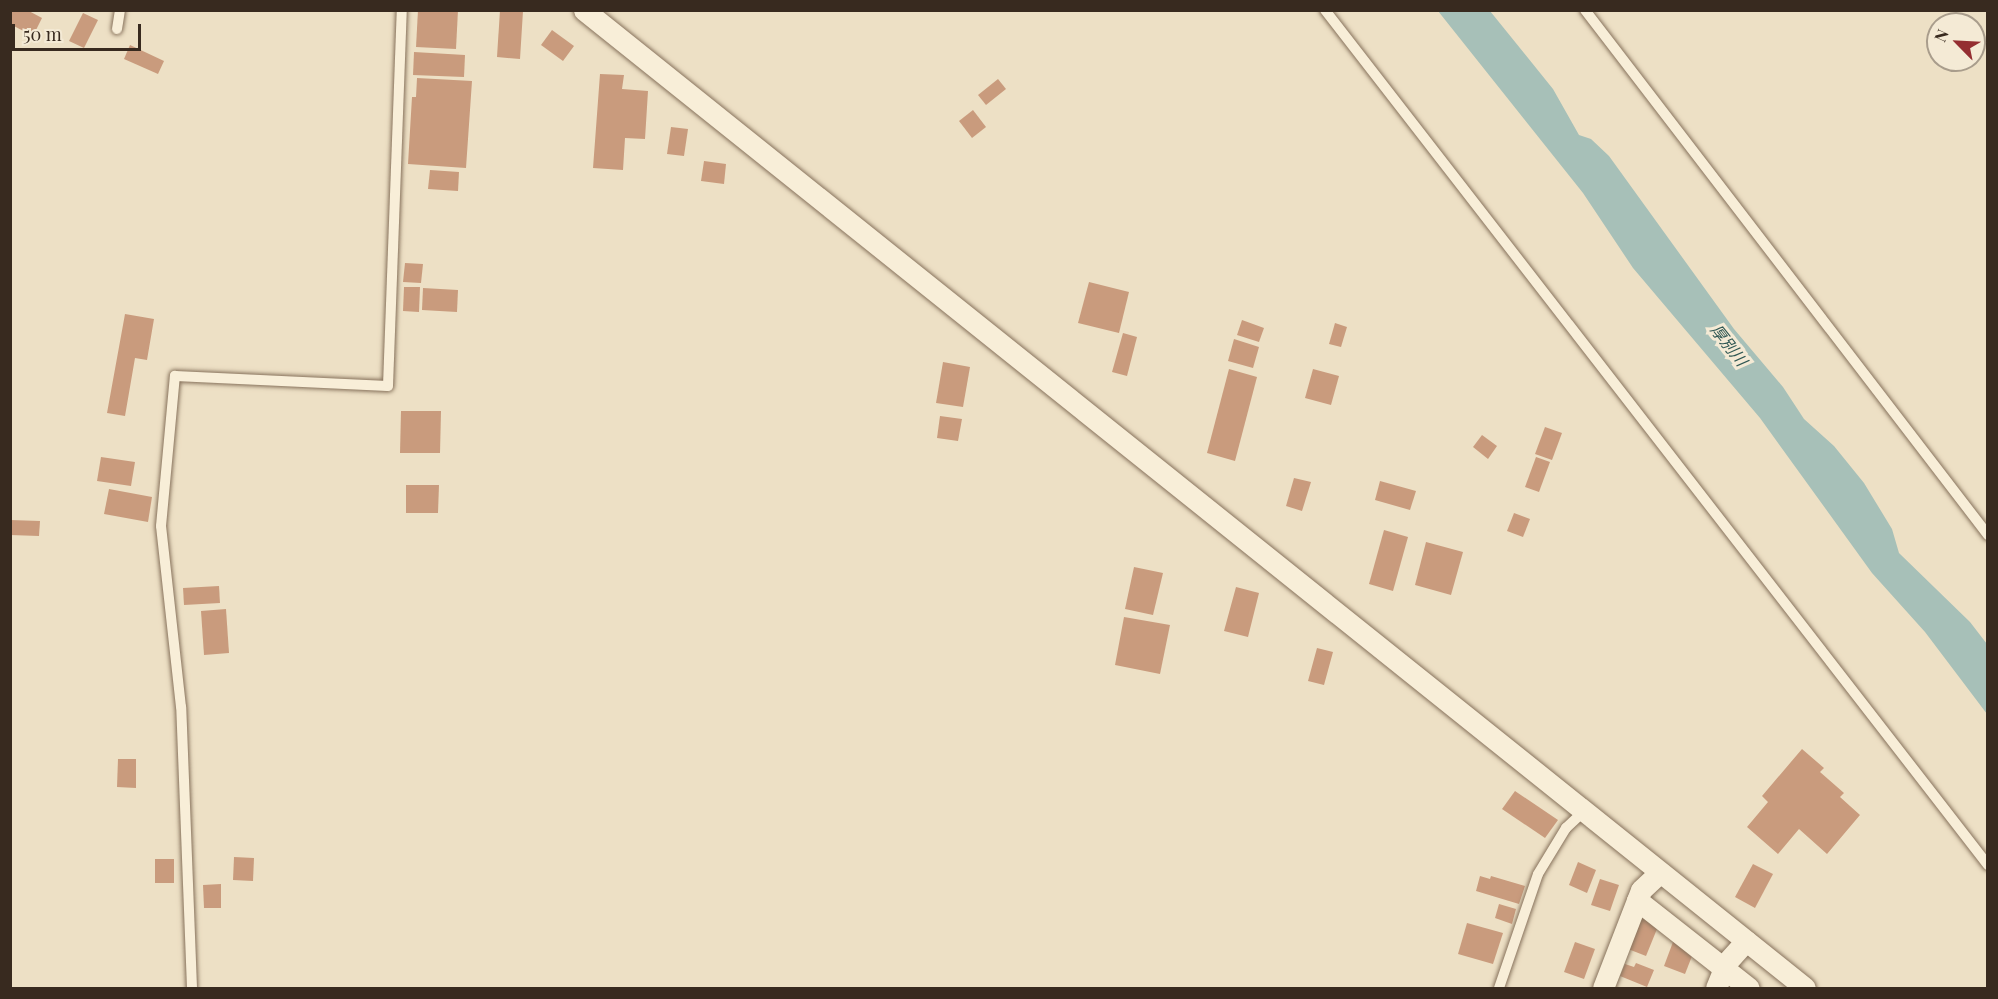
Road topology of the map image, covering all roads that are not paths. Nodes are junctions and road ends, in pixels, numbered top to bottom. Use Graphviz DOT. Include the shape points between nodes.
graph roads {
  1 [pos="120,10"];
  2 [pos="402,10"];
  3 [pos="584,10"];
  4 [pos="1325,10"];
  5 [pos="1585,10"];
  6 [pos="117,29"];
  7 [pos="1988,535"];
  8 [pos="1584,811"];
  9 [pos="1988,865"];
  10 [pos="1659,872"];
  11 [pos="1637,900"];
  12 [pos="1746,941"];
  13 [pos="1720,979"];
  14 [pos="192,988"];
  15 [pos="1499,988"];
  16 [pos="1603,988"];
  17 [pos="1749,988"];
  18 [pos="1805,988"];
  1 -- 6 [label="lane"];
  2 -- 14 [label="lane" via="388,386 175,376 161,526 181,707"];
  3 -- 8 [label="street"];
  4 -- 9 [label="lane"];
  5 -- 7 [label="lane"];
  8 -- 10 [label="street"];
  8 -- 15 [label="lane" via="1566,828 1539,874"];
  10 -- 11 [label="street" via="1641,890"];
  10 -- 12 [label="street"];
  11 -- 13 [label="street"];
  11 -- 16 [label="street"];
  12 -- 13 [label="street"];
  12 -- 18 [label="street"];
  13 -- 17 [label="street"];
}
